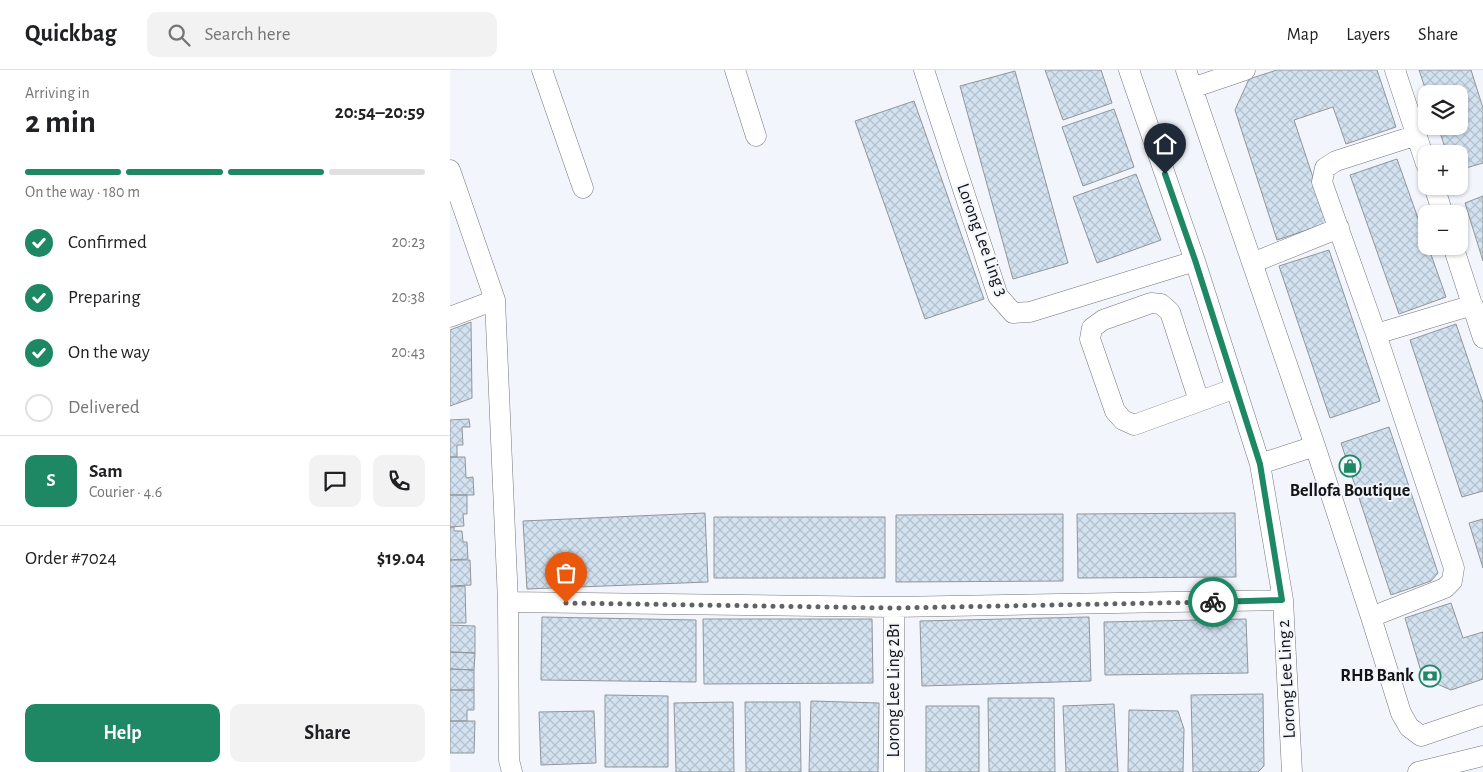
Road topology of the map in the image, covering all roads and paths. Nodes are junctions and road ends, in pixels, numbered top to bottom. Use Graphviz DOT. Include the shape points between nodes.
graph roads {
  1 [pos="542,70"];
  2 [pos="735,70"];
  3 [pos="924,70"];
  4 [pos="1129,70"];
  5 [pos="1245,70"];
  6 [pos="1395,70"];
  7 [pos="1189,79"];
  8 [pos="1417,135"];
  9 [pos="756,136"];
  10 [pos="1420,145"];
  11 [pos="450,170"];
  12 [pos="583,188"];
  13 [pos="1338,228"];
  14 [pos="1456,255"];
  15 [pos="1195,260"];
  16 [pos="1252,263"];
  17 [pos="1080,297"];
  18 [pos="495,300"];
  19 [pos="1473,305"];
  20 [pos="450,317"];
  21 [pos="1092,328"];
  22 [pos="1376,334"];
  23 [pos="1483,338"];
  24 [pos="1236,388"];
  25 [pos="1199,401"];
  26 [pos="1315,446"];
  27 [pos="1260,464"];
  28 [pos="1282,600"];
  29 [pos="508,602"];
  30 [pos="894,608"];
  31 [pos="1371,617"];
  32 [pos="1483,715"];
  33 [pos="1483,756"];
  34 [pos="508,768"];
  35 [pos="894,772"];
  36 [pos="1292,772"];
  37 [pos="1418,772"];
  1 -- 12 [label="street"];
  2 -- 9 [label="street"];
  3 -- 17 [label="street, Lorong Lee Ling 3" via="998,296 1013,312 1030,312"];
  4 -- 15 [label="street, Lorong Lee Ling 2"];
  5 -- 7 [label="street"];
  6 -- 8 [label="street"];
  7 -- 16 [label="street"];
  8 -- 10 [label="street"];
  8 -- 13 [label="street" via="1336,161 1325,168 1322,182"];
  11 -- 18 [label="street"];
  13 -- 16 [label="street"];
  13 -- 22 [label="street"];
  14 -- 19 [label="street"];
  15 -- 17 [label="street, Lorong Lee Ling 3"];
  15 -- 24 [label="street, Lorong Lee Ling 2"];
  16 -- 26 [label="street"];
  17 -- 21 [label="street"];
  18 -- 20 [label="street"];
  18 -- 29 [label="street"];
  19 -- 22 [label="street"];
  19 -- 23 [label="street"];
  21 -- 25 [label="street" via="1103,320 1151,303 1161,304 1170,312"];
  21 -- 25 [label="street" via="1090,339 1100,370 1115,411 1123,420 1134,425"];
  22 -- 31 [label="street" via="1454,568 1452,581 1445,588"];
  24 -- 25 [label="street"];
  24 -- 27 [label="street, Lorong Lee Ling 2"];
  26 -- 27 [label="street"];
  26 -- 31 [label="street"];
  27 -- 28 [label="street, Lorong Lee Ling 2"];
  28 -- 30 [label="street"];
  28 -- 36 [label="street, Lorong Lee Ling 2"];
  29 -- 30 [label="street"];
  29 -- 34 [label="street"];
  30 -- 35 [label="street, Lorong Lee Ling 2B1"];
  31 -- 32 [label="street" via="1401,713 1409,727 1421,736"];
  33 -- 37 [label="street"];
}
